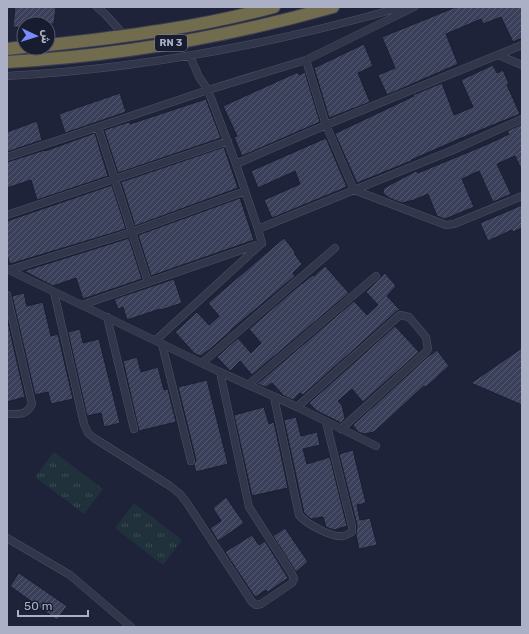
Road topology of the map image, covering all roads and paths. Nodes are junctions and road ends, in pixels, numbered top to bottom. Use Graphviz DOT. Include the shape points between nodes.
graph roads {
  1 [pos="97,7"];
  2 [pos="274,7"];
  3 [pos="333,7"];
  4 [pos="402,7"];
  5 [pos="414,7"];
  6 [pos="125,36"];
  7 [pos="56,44"];
  8 [pos="522,45"];
  9 [pos="498,55"];
  10 [pos="190,56"];
  11 [pos="306,60"];
  12 [pos="7,62"];
  13 [pos="522,65"];
  14 [pos="7,76"];
  15 [pos="208,90"];
  16 [pos="522,119"];
  17 [pos="326,125"];
  18 [pos="98,127"];
  19 [pos="228,141"];
  20 [pos="7,157"];
  21 [pos="236,164"];
  22 [pos="114,179"];
  23 [pos="354,190"];
  24 [pos="245,192"];
  25 [pos="522,196"];
  26 [pos="7,215"];
  27 [pos="258,229"];
  28 [pos="132,232"];
  29 [pos="262,243"];
  30 [pos="335,248"];
  31 [pos="8,269"];
  32 [pos="376,276"];
  33 [pos="148,282"];
  34 [pos="54,292"];
  35 [pos="7,295"];
  36 [pos="82,305"];
  37 [pos="107,317"];
  38 [pos="159,342"];
  39 [pos="202,363"];
  40 [pos="220,372"];
  41 [pos="248,385"];
  42 [pos="274,397"];
  43 [pos="297,407"];
  44 [pos="7,414"];
  45 [pos="326,422"];
  46 [pos="134,429"];
  47 [pos="341,429"];
  48 [pos="376,446"];
  49 [pos="191,461"];
  50 [pos="7,538"];
  51 [pos="131,627"];
  1 -- 6 [label="street"];
  2 -- 6 [label="highway, RN 3" via="176,29"];
  3 -- 12 [label="highway, RN 3" via="280,22 191,40 93,54"];
  4 -- 10 [label="street" via="340,24"];
  5 -- 11 [label="street"];
  6 -- 7 [label="highway, RN 3"];
  8 -- 9 [label="street"];
  9 -- 13 [label="street"];
  9 -- 17 [label="street"];
  10 -- 14 [label="street" via="98,70"];
  10 -- 15 [label="street"];
  11 -- 15 [label="street"];
  11 -- 17 [label="street"];
  15 -- 18 [label="street"];
  15 -- 19 [label="street"];
  16 -- 23 [label="street"];
  17 -- 21 [label="street"];
  17 -- 23 [label="street"];
  18 -- 20 [label="street"];
  18 -- 22 [label="street"];
  19 -- 21 [label="street"];
  19 -- 22 [label="street"];
  21 -- 24 [label="street"];
  22 -- 26 [label="street"];
  22 -- 28 [label="street"];
  23 -- 25 [label="street" via="446,225"];
  23 -- 27 [label="street"];
  24 -- 27 [label="street"];
  24 -- 28 [label="street"];
  27 -- 29 [label="street"];
  28 -- 31 [label="street"];
  28 -- 33 [label="street"];
  29 -- 33 [label="street"];
  29 -- 38 [label="street"];
  30 -- 39 [label="street"];
  31 -- 34 [label="street"];
  32 -- 41 [label="street"];
  33 -- 36 [label="street"];
  34 -- 36 [label="street"];
  34 -- 40 [label="street" via="88,433 180,494 256,605 294,579 249,507"];
  35 -- 44 [label="street" via="32,404 24,413"];
  36 -- 37 [label="street"];
  37 -- 38 [label="street"];
  37 -- 46 [label="street"];
  38 -- 39 [label="street"];
  38 -- 49 [label="street"];
  39 -- 40 [label="street"];
  40 -- 41 [label="street"];
  41 -- 42 [label="street"];
  42 -- 43 [label="street"];
  42 -- 45 [label="street" via="299,515 302,520 332,535 344,537 352,532 352,526"];
  43 -- 45 [label="street"];
  43 -- 47 [label="street" via="400,316 409,317 426,337 426,352"];
  45 -- 47 [label="street"];
  47 -- 48 [label="street"];
  50 -- 51 [label="street" via="70,575"];
}
